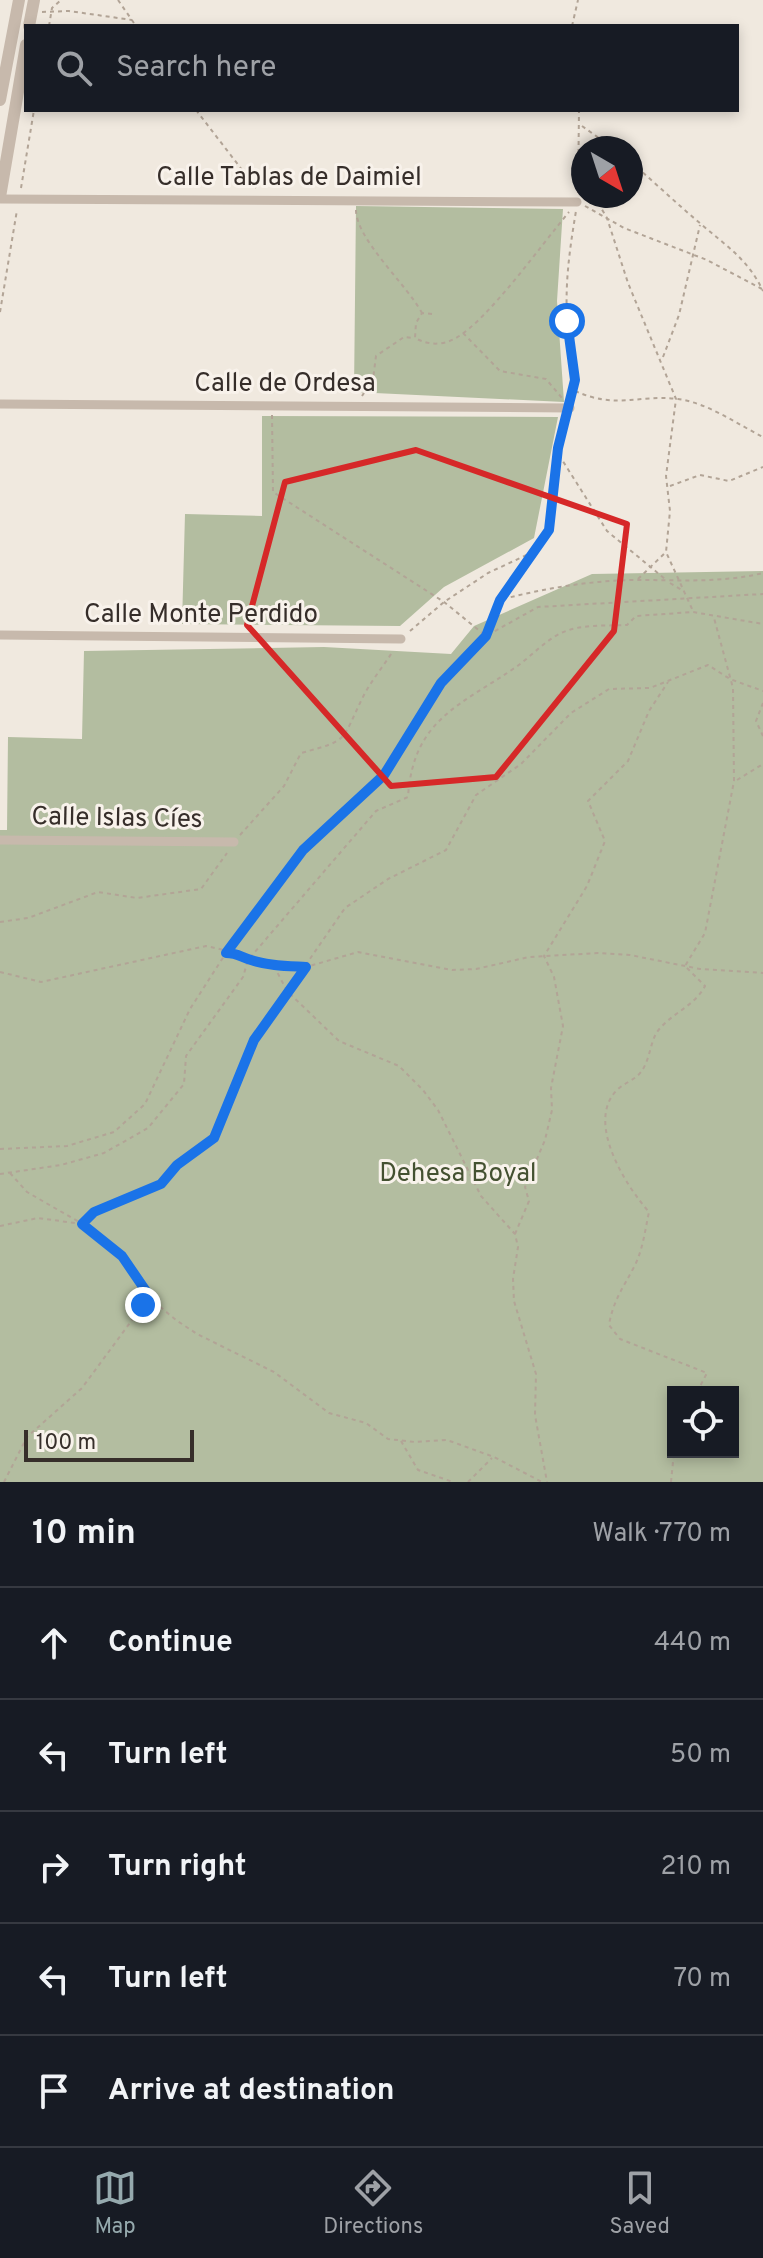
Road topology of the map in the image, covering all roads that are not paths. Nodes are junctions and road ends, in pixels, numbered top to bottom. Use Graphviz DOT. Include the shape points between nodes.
graph roads {
  1 [pos="19,0"];
  2 [pos="34,0"];
  3 [pos="29,24"];
  4 [pos="24,57"];
  5 [pos="0,100"];
  6 [pos="0,198"];
  7 [pos="571,202"];
  8 [pos="0,404"];
  9 [pos="570,408"];
  10 [pos="0,635"];
  11 [pos="401,639"];
  12 [pos="0,840"];
  13 [pos="234,842"];
  1 -- 5 [label="street"];
  2 -- 3 [label="street"];
  4 -- 6 [label="street"];
  6 -- 7 [label="street, Calle Tablas de Daimiel"];
  8 -- 9 [label="street, Calle de Ordesa"];
  10 -- 11 [label="street, Calle Monte Perdido"];
  12 -- 13 [label="street, Calle Islas Cíes"];
}
